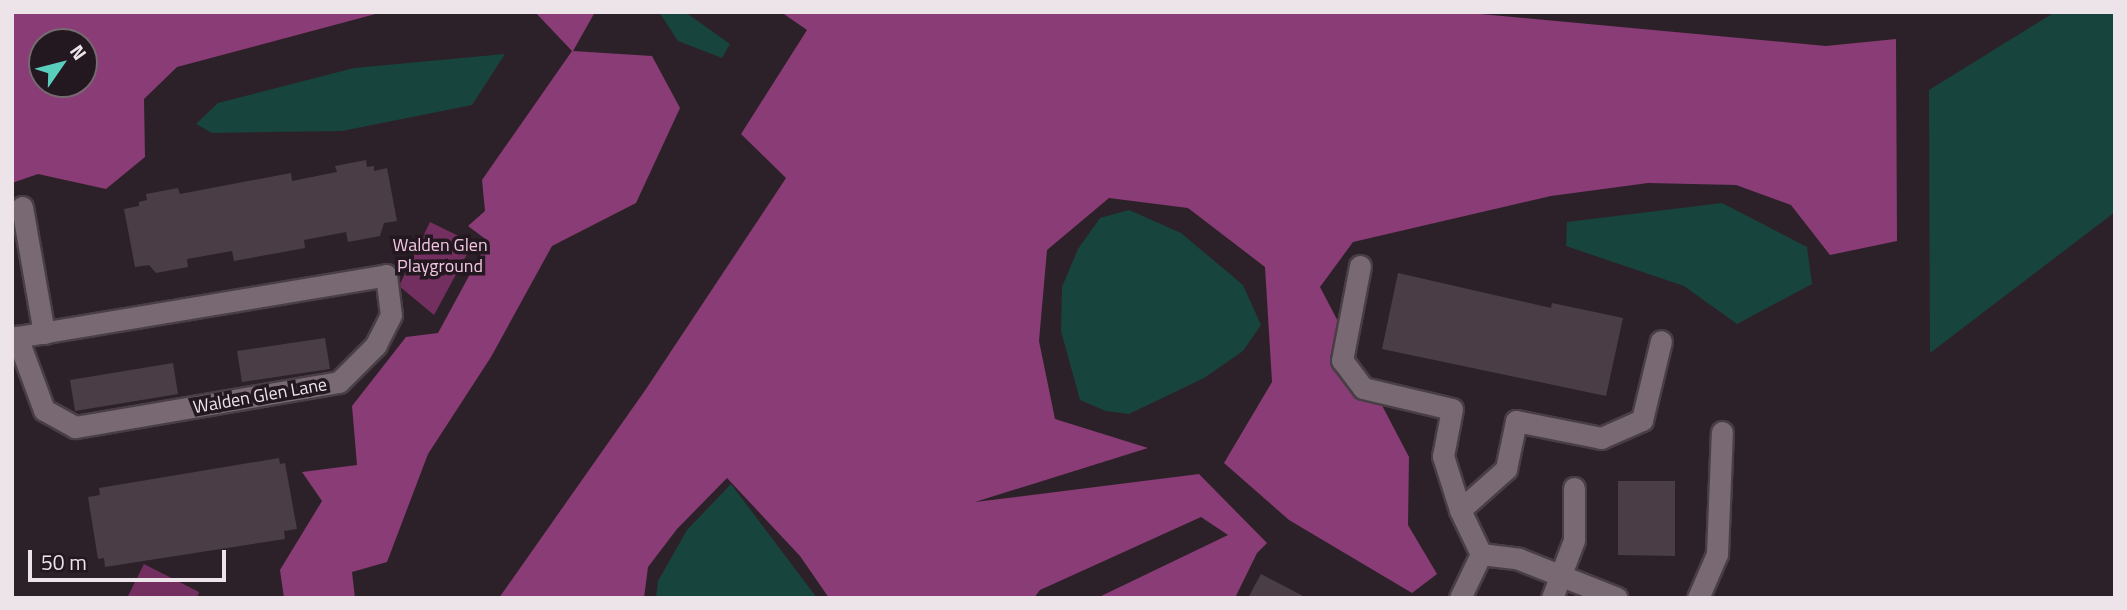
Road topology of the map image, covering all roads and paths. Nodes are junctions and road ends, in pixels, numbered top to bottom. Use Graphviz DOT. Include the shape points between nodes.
graph roads {
  1 [pos="22,207"];
  2 [pos="1360,267"];
  3 [pos="44,333"];
  4 [pos="15,339"];
  5 [pos="1661,341"];
  6 [pos="1722,432"];
  7 [pos="1574,488"];
  8 [pos="1460,510"];
  9 [pos="1481,554"];
  10 [pos="1561,575"];
  11 [pos="1460,598"];
  12 [pos="1552,598"];
  13 [pos="1617,598"];
  14 [pos="1698,598"];
  1 -- 3 [label="street"];
  2 -- 8 [label="street" via="1342,360 1363,388 1452,409 1443,456"];
  3 -- 4 [label="street, Walden Glen Lane"];
  3 -- 4 [label="street, Walden Glen Lane" via="386,275 391,315 376,345 339,382 75,427 44,410"];
  5 -- 8 [label="street" via="1642,420 1601,438 1516,421 1506,469"];
  6 -- 14 [label="street" via="1717,554"];
  7 -- 10 [label="street" via="1574,540"];
  8 -- 9 [label="street"];
  9 -- 10 [label="street" via="1519,559"];
  9 -- 11 [label="street"];
  10 -- 12 [label="street"];
  10 -- 13 [label="street"];
}
